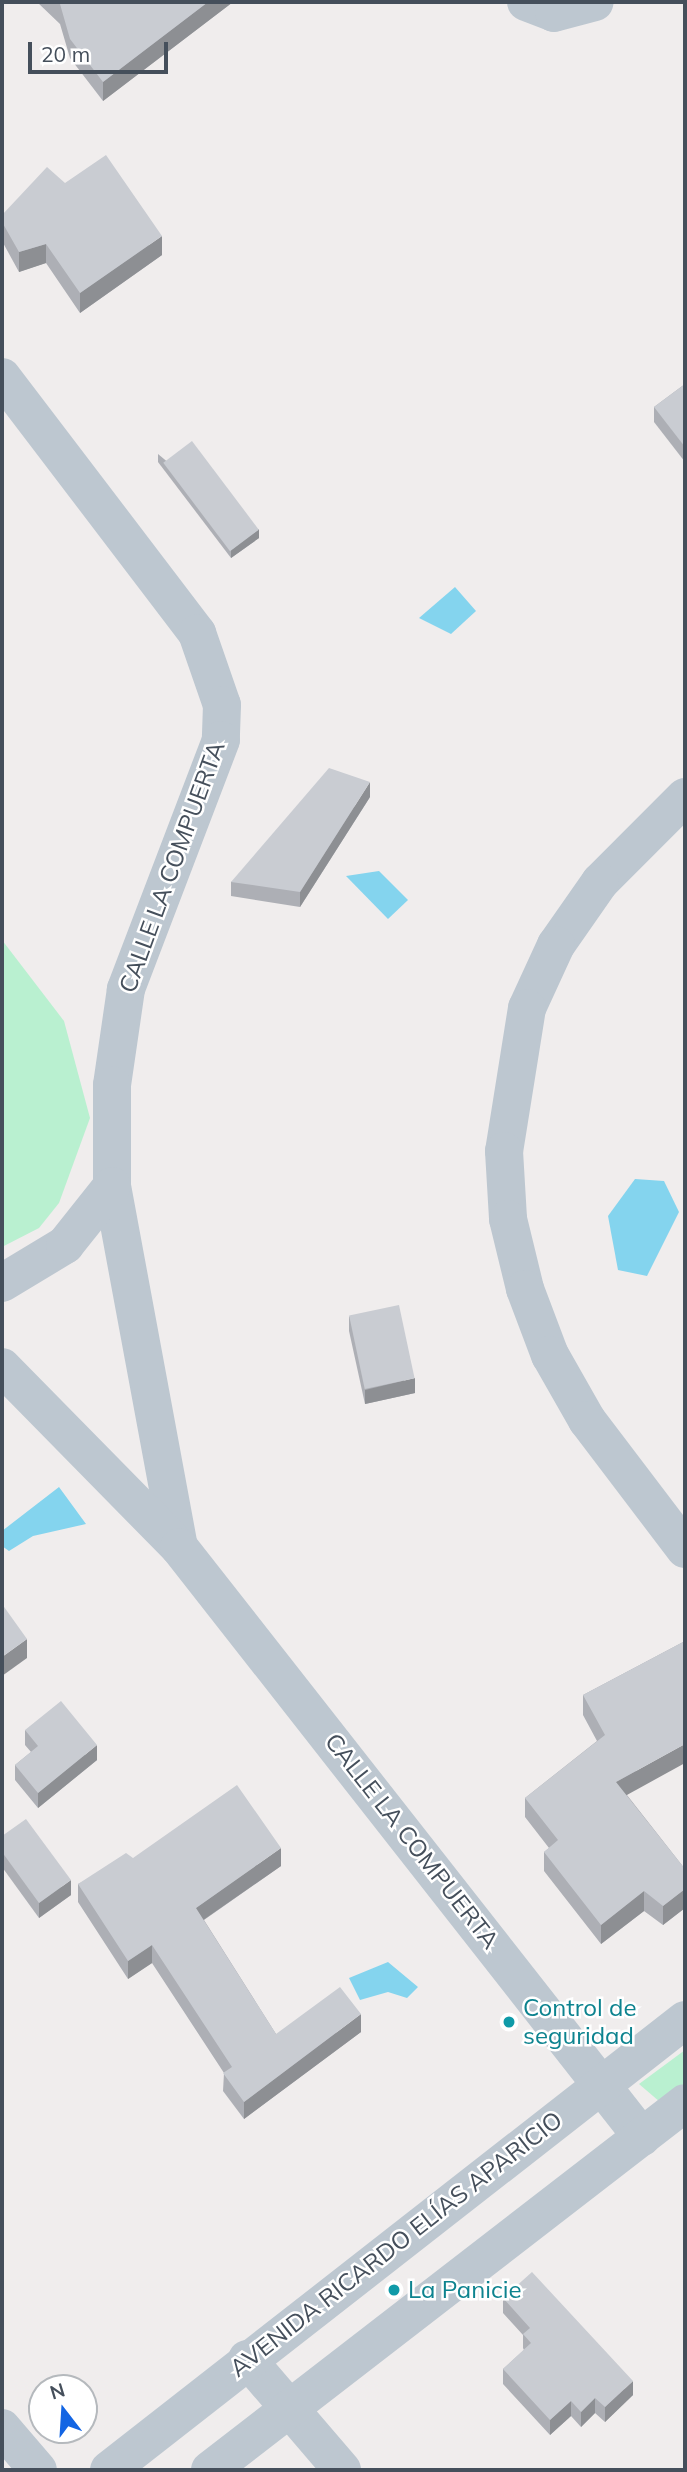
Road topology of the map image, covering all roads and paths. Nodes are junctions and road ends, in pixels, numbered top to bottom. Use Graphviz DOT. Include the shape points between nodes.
graph roads {
  1 [pos="526,2"];
  2 [pos="595,2"];
  3 [pos="2,377"];
  4 [pos="685,797"];
  5 [pos="113,1186"];
  6 [pos="2,1283"];
  7 [pos="2,1367"];
  8 [pos="179,1547"];
  9 [pos="685,1549"];
  10 [pos="685,2020"];
  11 [pos="603,2085"];
  12 [pos="685,2103"];
  13 [pos="642,2137"];
  14 [pos="247,2359"];
  15 [pos="288,2407"];
  16 [pos="2,2428"];
  17 [pos="38,2470"];
  18 [pos="109,2470"];
  19 [pos="211,2470"];
  20 [pos="342,2470"];
  1 -- 2 [label="street" via="554,13"];
  3 -- 5 [label="street, CALLE LA COMPUERTA" via="197,633 222,705 221,740 126,989 112,1085"];
  4 -- 9 [label="street" via="600,882 556,945 527,1007 504,1151 508,1219 525,1289 550,1355 587,1420"];
  5 -- 6 [label="street" via="65,1245"];
  5 -- 8 [label="street, CALLE LA COMPUERTA"];
  7 -- 8 [label="street, CALLE LA COMPUERTA"];
  8 -- 11 [label="street, CALLE LA COMPUERTA"];
  10 -- 11 [label="street, AVENIDA RICARDO ELÍAS APARICIO"];
  11 -- 13 [label="street, CALLE LA COMPUERTA"];
  11 -- 14 [label="street, AVENIDA RICARDO ELÍAS APARICIO"];
  12 -- 13 [label="street"];
  13 -- 15 [label="street"];
  14 -- 15 [label="street"];
  14 -- 18 [label="street, AVENIDA RICARDO ELÍAS APARICIO"];
  15 -- 19 [label="street"];
  15 -- 20 [label="street"];
  16 -- 17 [label="street"];
}
